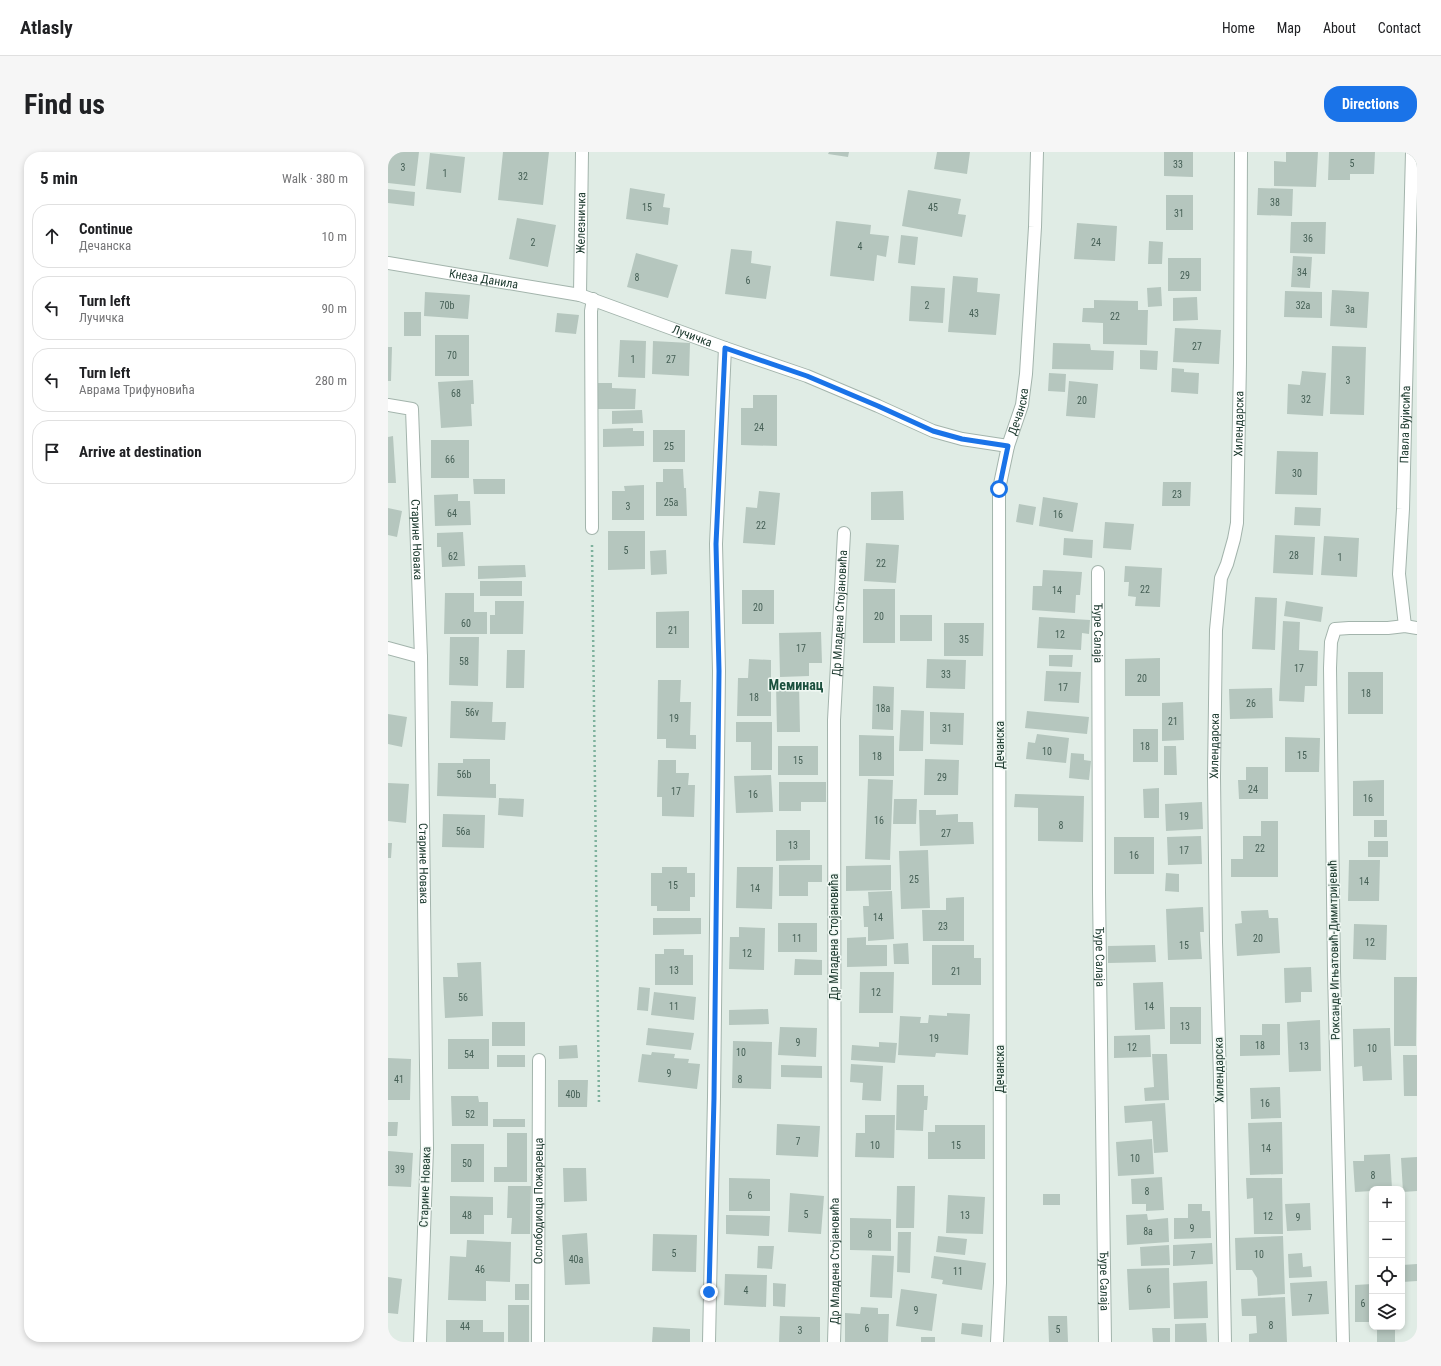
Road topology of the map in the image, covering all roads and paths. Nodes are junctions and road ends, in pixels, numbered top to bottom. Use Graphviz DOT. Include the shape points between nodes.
graph roads {
  1 [pos="582,152"];
  2 [pos="1037,152"];
  3 [pos="1241,152"];
  4 [pos="1412,152"];
  5 [pos="388,263"];
  6 [pos="580,295"];
  7 [pos="593,299"];
  8 [pos="725,348"];
  9 [pos="388,404"];
  10 [pos="1008,446"];
  11 [pos="592,528"];
  12 [pos="844,533"];
  13 [pos="1098,572"];
  14 [pos="1405,626"];
  15 [pos="1417,628"];
  16 [pos="388,648"];
  17 [pos="421,657"];
  18 [pos="539,1060"];
  19 [pos="599,1106"];
  20 [pos="420,1342"];
  21 [pos="538,1342"];
  22 [pos="709,1342"];
  23 [pos="834,1342"];
  24 [pos="997,1342"];
  25 [pos="1105,1342"];
  26 [pos="1225,1342"];
  27 [pos="1343,1342"];
  1 -- 6 [label="street, Железничка"];
  2 -- 10 [label="street, Дечанска" via="1036,227 1026,374 1022,405"];
  3 -- 26 [label="street, Хилендарска" via="1237,523 1222,578 1216,630 1214,738"];
  4 -- 14 [label="street, Павла Вујисића" via="1399,574"];
  5 -- 6 [label="street, Кнеза Данила"];
  6 -- 7 [label="street, Лучичка"];
  7 -- 8 [label="street, Лучичка"];
  7 -- 11 [label="street"];
  8 -- 10 [label="street, Лучичка" via="807,376 933,431 962,439"];
  8 -- 22 [label="street" via="716,544 719,671"];
  9 -- 17 [label="street, Старине Новака" via="412,409"];
  10 -- 24 [label="street, Дечанска" via="999,489 1000,1283"];
  11 -- 19 [label="path"];
  12 -- 23 [label="street, Др Младена Стојановића" via="834,720"];
  13 -- 25 [label="street, Ђуре Салаја"];
  14 -- 15 [label="street"];
  14 -- 27 [label="street, Роксанде Игњатовић-Димитријевић" via="1335,629 1331,642 1334,947"];
  16 -- 17 [label="street"];
  17 -- 20 [label="street, Старине Новака" via="427,1148"];
  18 -- 21 [label="street, Ослободиоца Пожаревца"];
}
